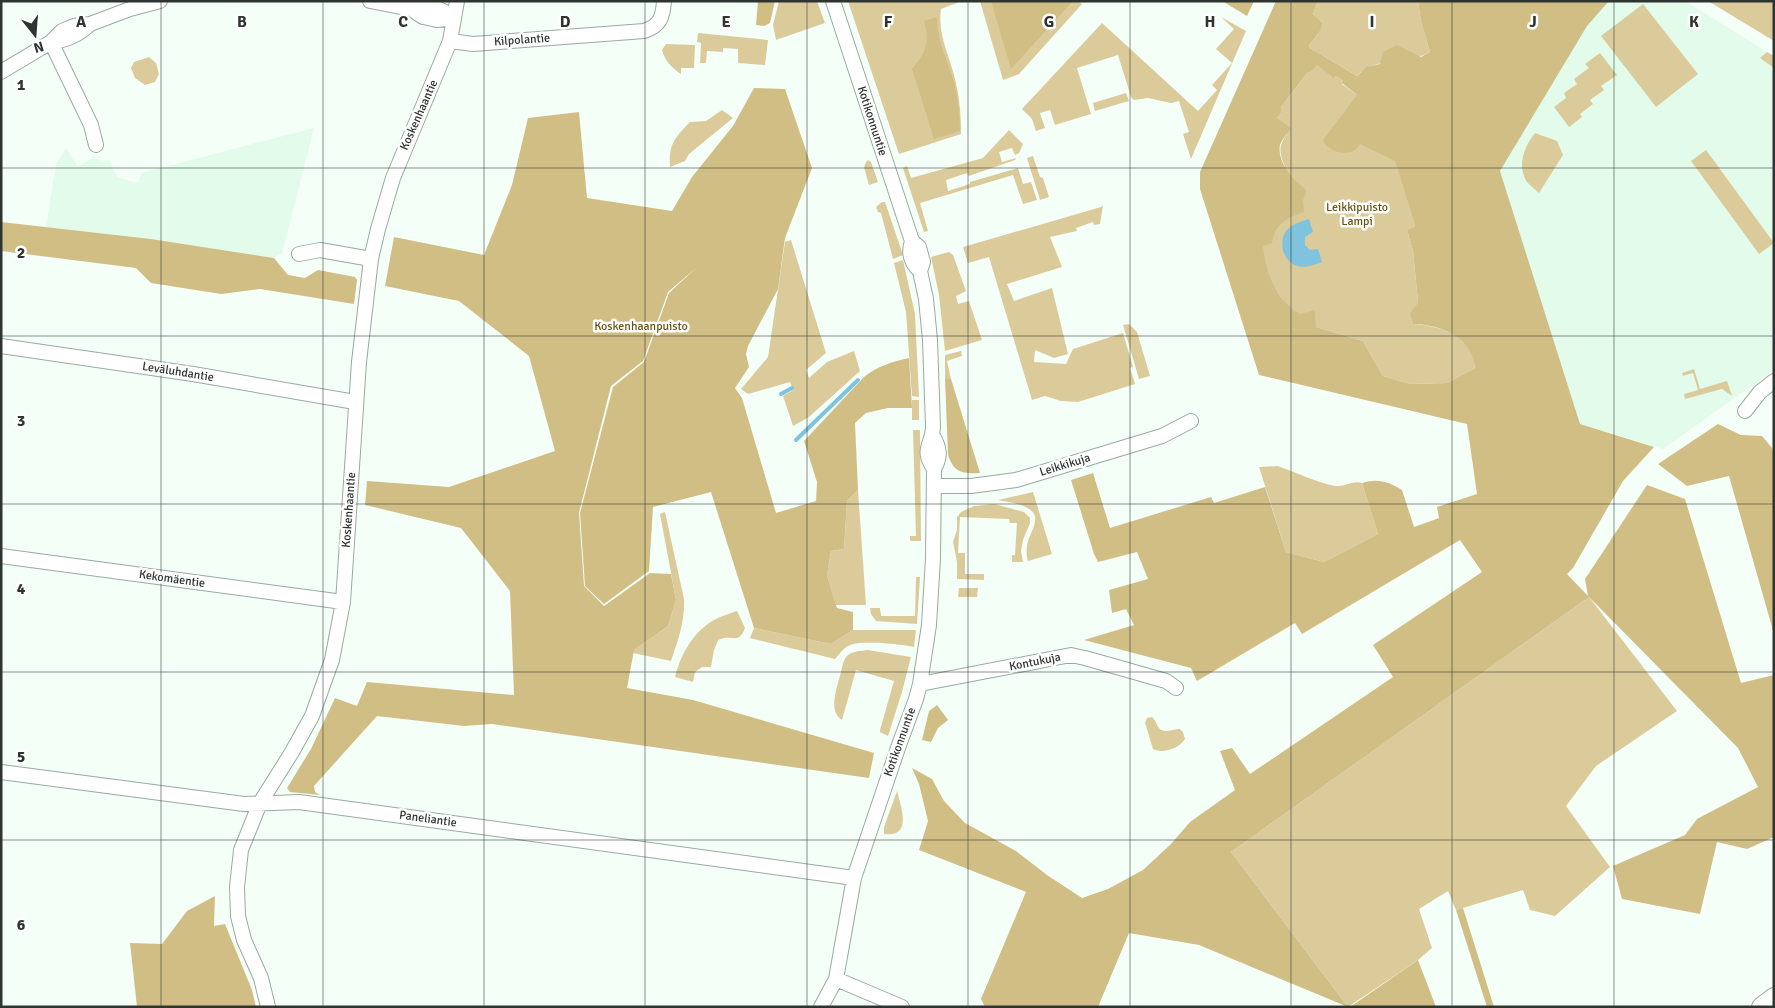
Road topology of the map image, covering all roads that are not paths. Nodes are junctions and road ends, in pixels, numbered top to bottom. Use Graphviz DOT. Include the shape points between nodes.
graph roads {
  1 [pos="160,1"];
  2 [pos="370,1"];
  3 [pos="457,1"];
  4 [pos="664,1"];
  5 [pos="833,1"];
  6 [pos="454,18"];
  7 [pos="450,41"];
  8 [pos="51,42"];
  9 [pos="1,72"];
  10 [pos="96,145"];
  11 [pos="299,254"];
  12 [pos="372,259"];
  13 [pos="1,346"];
  14 [pos="1774,381"];
  15 [pos="355,402"];
  16 [pos="1746,411"];
  17 [pos="1191,421"];
  18 [pos="934,486"];
  19 [pos="1,556"];
  20 [pos="343,602"];
  21 [pos="920,684"];
  22 [pos="1176,688"];
  23 [pos="1,772"];
  24 [pos="260,803"];
  25 [pos="854,878"];
  26 [pos="836,979"];
  27 [pos="1774,997"];
  28 [pos="268,1007"];
  29 [pos="821,1007"];
  30 [pos="902,1007"];
  31 [pos="1761,1007"];
  1 -- 8 [label="street" via="90,24 67,40"];
  2 -- 6 [label="street" via="411,9 426,5 439,7"];
  3 -- 6 [label="street, Koskenhaantie"];
  4 -- 7 [label="street, Kilpolantie" via="660,22 644,31 473,44"];
  5 -- 18 [label="street, Kotikonnuntie" via="912,241 909,251 913,264 920,271 926,299 933,436 928,445 928,460 934,469"];
  6 -- 7 [label="street, Koskenhaantie"];
  7 -- 12 [label="street, Koskenhaantie" via="393,178"];
  8 -- 9 [label="street"];
  8 -- 10 [label="street" via="91,125"];
  11 -- 12 [label="street" via="320,250"];
  12 -- 15 [label="street, Koskenhaantie"];
  13 -- 15 [label="street, Leväluhdantie"];
  14 -- 16 [label="street" via="1760,392"];
  15 -- 20 [label="street, Koskenhaantie"];
  17 -- 18 [label="street, Leikkikuja" via="1162,436 1016,480 971,486"];
  18 -- 21 [label="street, Kotikonnuntie" via="929,625"];
  19 -- 20 [label="street, Kekomäentie"];
  20 -- 24 [label="street, Koskenhaantie" via="332,660 319,698 303,734"];
  21 -- 22 [label="street, Kontukuja" via="1070,655 1166,681"];
  21 -- 25 [label="street, Kotikonnuntie"];
  23 -- 24 [label="street, Paneliantie" via="244,804"];
  24 -- 25 [label="street, Paneliantie" via="300,802"];
  24 -- 28 [label="street, Koskenhaantie" via="242,850 237,905 244,940 261,978"];
  25 -- 26 [label="street, Kotikonnuntie"];
  26 -- 29 [label="street, Kotikonnuntie"];
  26 -- 30 [label="street"];
  27 -- 31 [label="main road"];
}
